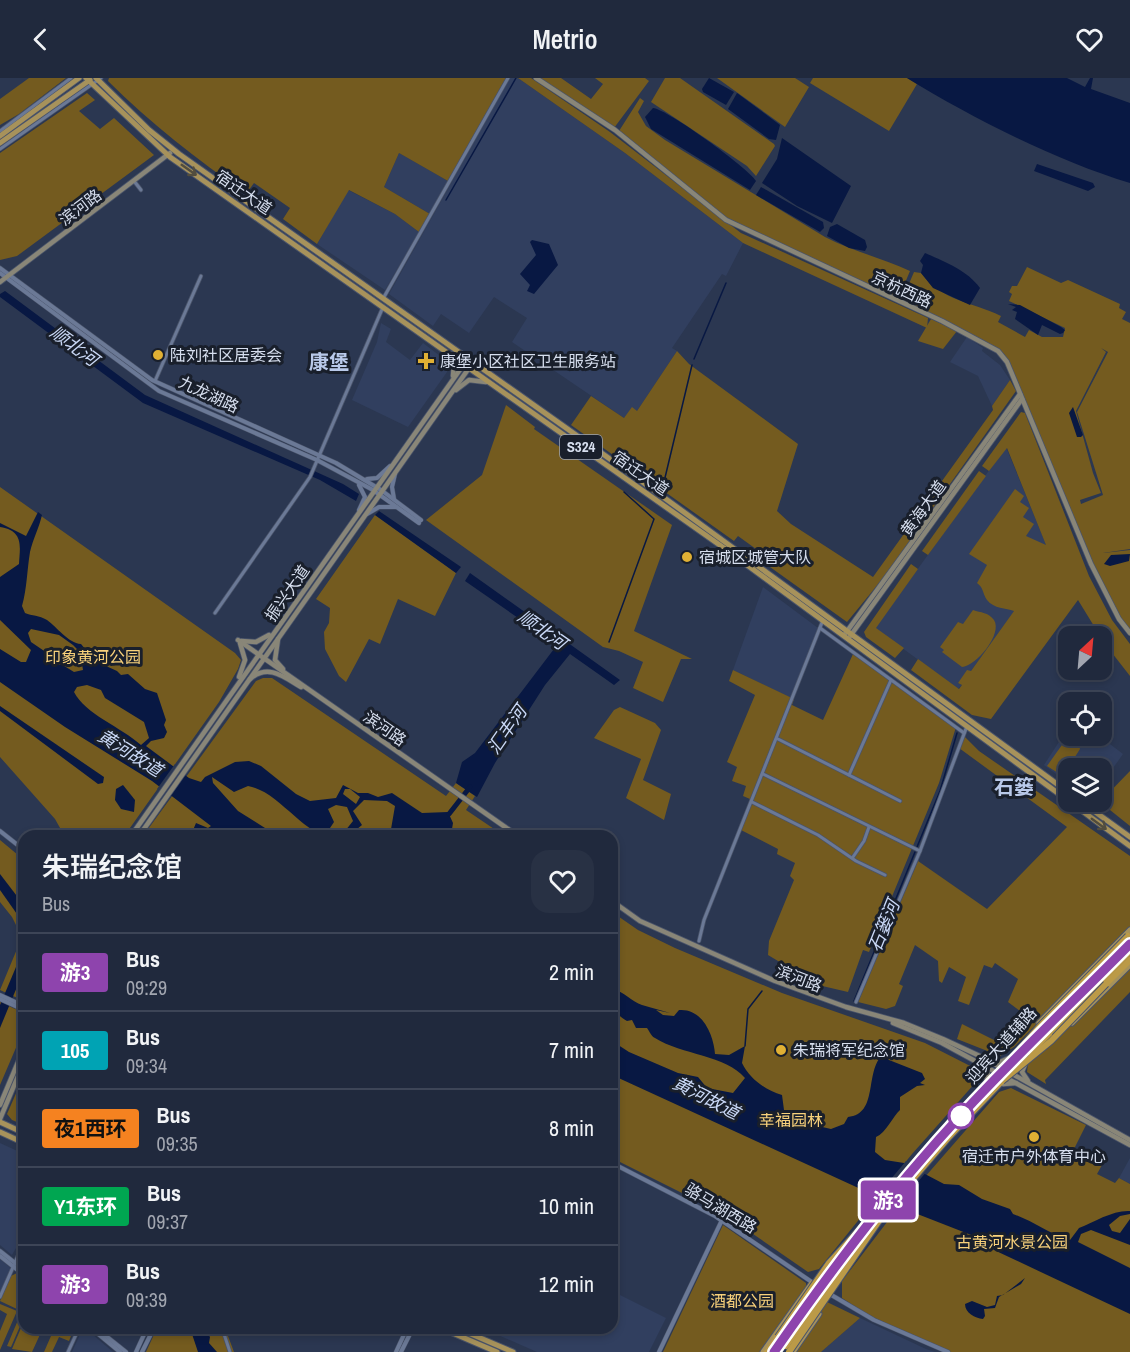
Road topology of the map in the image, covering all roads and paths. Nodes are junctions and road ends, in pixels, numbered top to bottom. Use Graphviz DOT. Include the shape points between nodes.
graph roads {
  1 [pos="71,78"];
  2 [pos="79,78"];
  3 [pos="508,78"];
  4 [pos="536,78"];
  5 [pos="93,80"];
  6 [pos="60,89"];
  7 [pos="67,96"];
  8 [pos="33,125"];
  9 [pos="0,130"];
  10 [pos="16,131"];
  11 [pos="0,136"];
  12 [pos="0,143"];
  13 [pos="0,148"];
  14 [pos="174,150"];
  15 [pos="168,155"];
  16 [pos="134,181"];
  17 [pos="141,190"];
  18 [pos="0,268"];
  19 [pos="0,273"];
  20 [pos="7,276"];
  21 [pos="201,276"];
  22 [pos="0,282"];
  23 [pos="382,299"];
  24 [pos="383,307"];
  25 [pos="436,344"];
  26 [pos="466,366"];
  27 [pos="154,384"];
  28 [pos="496,387"];
  29 [pos="441,395"];
  30 [pos="1021,396"];
  31 [pos="446,400"];
  32 [pos="318,458"];
  33 [pos="391,466"];
  34 [pos="397,468"];
  35 [pos="361,478"];
  36 [pos="354,480"];
  37 [pos="375,488"];
  38 [pos="380,491"];
  39 [pos="395,500"];
  40 [pos="398,507"];
  41 [pos="359,511"];
  42 [pos="362,518"];
  43 [pos="215,613"];
  44 [pos="823,620"];
  45 [pos="284,622"];
  46 [pos="820,628"];
  47 [pos="1130,633"];
  48 [pos="848,634"];
  49 [pos="238,640"];
  50 [pos="260,656"];
  51 [pos="891,680"];
  52 [pos="311,691"];
  53 [pos="233,700"];
  54 [pos="226,701"];
  55 [pos="967,726"];
  56 [pos="964,733"];
  57 [pos="778,739"];
  58 [pos="763,774"];
  59 [pos="849,775"];
  60 [pos="1058,785"];
  61 [pos="160,799"];
  62 [pos="752,801"];
  63 [pos="900,801"];
  64 [pos="1095,812"];
  65 [pos="870,827"];
  66 [pos="136,830"];
  67 [pos="142,830"];
  68 [pos="509,830"];
  69 [pos="0,831"];
  70 [pos="1130,837"];
  71 [pos="18,845"];
  72 [pos="1130,846"];
  73 [pos="920,851"];
  74 [pos="852,857"];
  75 [pos="885,875"];
  76 [pos="618,905"];
  77 [pos="1130,936"];
  78 [pos="699,941"];
  79 [pos="1130,952"];
  80 [pos="1130,960"];
  81 [pos="1130,965"];
  82 [pos="0,997"];
  83 [pos="856,1002"];
  84 [pos="18,1005"];
  85 [pos="885,1020"];
  86 [pos="940,1042"];
  87 [pos="1014,1055"];
  88 [pos="984,1058"];
  89 [pos="1027,1062"];
  90 [pos="18,1065"];
  91 [pos="999,1070"];
  92 [pos="18,1073"];
  93 [pos="1011,1076"];
  94 [pos="986,1083"];
  95 [pos="1002,1083"];
  96 [pos="1019,1083"];
  97 [pos="11,1085"];
  98 [pos="2,1105"];
  99 [pos="1068,1106"];
  100 [pos="3,1113"];
  101 [pos="0,1120"];
  102 [pos="11,1127"];
  103 [pos="18,1130"];
  104 [pos="18,1133"];
  105 [pos="2,1134"];
  106 [pos="17,1140"];
  107 [pos="1130,1140"];
  108 [pos="1130,1145"];
  109 [pos="618,1166"];
  110 [pos="902,1183"];
  111 [pos="889,1210"];
  112 [pos="722,1220"];
  113 [pos="0,1251"];
  114 [pos="0,1256"];
  115 [pos="18,1256"];
  116 [pos="14,1265"];
  117 [pos="18,1268"];
  118 [pos="813,1282"];
  119 [pos="835,1286"];
  120 [pos="830,1294"];
  121 [pos="0,1297"];
  122 [pos="874,1320"];
  123 [pos="76,1334"];
  124 [pos="98,1334"];
  125 [pos="104,1334"];
  126 [pos="144,1334"];
  127 [pos="151,1334"];
  128 [pos="224,1334"];
  129 [pos="404,1334"];
  130 [pos="410,1334"];
  131 [pos="455,1334"];
  132 [pos="471,1334"];
  133 [pos="68,1352"];
  134 [pos="120,1352"];
  135 [pos="126,1352"];
  136 [pos="136,1352"];
  137 [pos="142,1352"];
  138 [pos="230,1352"];
  139 [pos="396,1352"];
  140 [pos="401,1352"];
  141 [pos="497,1352"];
  142 [pos="513,1352"];
  143 [pos="659,1352"];
  144 [pos="765,1352"];
  145 [pos="774,1352"];
  146 [pos="782,1352"];
  147 [pos="791,1352"];
  148 [pos="948,1352"];
  1 -- 6 [label="street"];
  2 -- 6 [label="main road"];
  3 -- 23 [label="street"];
  4 -- 30 [label="main road, 京杭西路" via="615,130 726,220 998,351 1007,362"];
  5 -- 7 [label="main road"];
  5 -- 8 [label="street"];
  5 -- 14 [label="main road, 宿迁大道 / S324"];
  5 -- 15 [label="main road, 宿迁大道 / S324"];
  6 -- 7 [label="main road" via="69,90"];
  6 -- 9 [label="street"];
  6 -- 11 [label="main road"];
  7 -- 10 [label="main road"];
  8 -- 10 [label="main road"];
  8 -- 13 [label="street"];
  10 -- 12 [label="main road"];
  14 -- 15 [label="main road, 滨河路"];
  14 -- 23 [label="main road, 宿迁大道 / S324"];
  15 -- 16 [label="main road, 滨河路"];
  15 -- 24 [label="main road, 宿迁大道 / S324, one-way"];
  16 -- 17 [label="street"];
  16 -- 20 [label="main road, 滨河路"];
  18 -- 20 [label="street, 九龙湖路"];
  19 -- 20 [label="street, 九龙湖路"];
  20 -- 22 [label="main road, 滨河路"];
  20 -- 27 [label="street, 九龙湖路"];
  21 -- 27 [label="street"];
  23 -- 48 [label="main road, 宿迁大道 / S324"];
  24 -- 25 [label="main road, 宿迁大道 / S324"];
  24 -- 32 [label="street"];
  25 -- 26 [label="main road, 宿迁大道 / S324"];
  25 -- 29 [label="main road" via="454,367"];
  26 -- 28 [label="main road, 宿迁大道 / S324"];
  26 -- 29 [label="main road, 振兴大道"];
  26 -- 31 [label="main road, 振兴大道"];
  27 -- 32 [label="street, 九龙湖路" via="184,402"];
  28 -- 31 [label="main road" via="481,379 469,380"];
  28 -- 44 [label="main road, 宿迁大道 / S324"];
  29 -- 33 [label="main road, 振兴大道"];
  30 -- 47 [label="main road, 京杭西路" via="1090,564"];
  30 -- 48 [label="main road, 黄海大道"];
  31 -- 34 [label="main road, 振兴大道"];
  32 -- 35 [label="street, 九龙湖路"];
  32 -- 36 [label="street, 九龙湖路"];
  32 -- 43 [label="street" via="306,483"];
  33 -- 35 [label="street" via="376,478"];
  33 -- 37 [label="main road, 振兴大道"];
  34 -- 38 [label="main road, 振兴大道"];
  34 -- 39 [label="street" via="392,487"];
  35 -- 37 [label="street, 九龙湖路"];
  36 -- 37 [label="street, 九龙湖路"];
  36 -- 41 [label="street" via="365,493"];
  37 -- 38 [label="street, 九龙湖路"];
  37 -- 41 [label="main road, 振兴大道"];
  38 -- 39 [label="street, 九龙湖路"];
  38 -- 40 [label="street, 九龙湖路"];
  38 -- 42 [label="main road, 振兴大道"];
  39 -- 40 [label="street, 九龙湖路" via="420,521"];
  40 -- 42 [label="street" via="379,507"];
  41 -- 45 [label="main road, 振兴大道"];
  42 -- 45 [label="main road, 振兴大道"];
  44 -- 46 [label="street"];
  44 -- 48 [label="main road, 宿迁大道 / S324"];
  45 -- 49 [label="main road" via="262,640"];
  45 -- 50 [label="main road, 振兴大道"];
  45 -- 52 [label="main road" via="275,647 276,660"];
  46 -- 51 [label="street"];
  46 -- 57 [label="street"];
  48 -- 55 [label="main road, 宿迁大道 / S324"];
  48 -- 60 [label="main road, 宿迁大道 / S324"];
  49 -- 50 [label="main road, 滨河路"];
  49 -- 54 [label="main road" via="244,651 244,666"];
  50 -- 52 [label="main road, 滨河路"];
  50 -- 53 [label="main road, 振兴大道"];
  50 -- 54 [label="main road, 振兴大道"];
  51 -- 56 [label="street"];
  51 -- 59 [label="street"];
  52 -- 53 [label="main road" via="275,672 262,671"];
  52 -- 68 [label="main road, 滨河路"];
  53 -- 61 [label="main road, 振兴大道" via="189,765"];
  54 -- 61 [label="main road, 振兴大道"];
  55 -- 56 [label="street"];
  55 -- 72 [label="main road, 宿迁大道 / S324, one-way"];
  56 -- 73 [label="street"];
  57 -- 58 [label="street"];
  57 -- 59 [label="street"];
  58 -- 62 [label="street"];
  58 -- 65 [label="street"];
  59 -- 63 [label="street"];
  61 -- 66 [label="main road, 振兴大道"];
  61 -- 67 [label="main road, 振兴大道"];
  62 -- 74 [label="street"];
  62 -- 78 [label="street"];
  64 -- 70 [label="main road"];
  65 -- 73 [label="street"];
  65 -- 74 [label="street"];
  69 -- 71 [label="street"];
  73 -- 83 [label="street"];
  74 -- 75 [label="street"];
  76 -- 85 [label="main road, 滨河路" via="640,921 775,981"];
  77 -- 87 [label="main road, 迎宾大道辅路" via="1048,1013"];
  77 -- 110 [label="highway, bridge" via="1041,1025"];
  79 -- 95 [label="highway, bridge"];
  80 -- 95 [label="highway, bridge" via="1051,1041"];
  81 -- 89 [label="main road, 迎宾大道辅路"];
  82 -- 84 [label="street"];
  85 -- 86 [label="main road, 滨河路"];
  85 -- 88 [label="main road, 滨河路" via="904,1023"];
  86 -- 91 [label="main road, 滨河路"];
  86 -- 94 [label="main road" via="984,1066"];
  87 -- 88 [label="main road" via="1000,1062"];
  87 -- 91 [label="main road, 迎宾大道辅路"];
  88 -- 91 [label="main road, 滨河路"];
  89 -- 93 [label="main road, 迎宾大道辅路"];
  89 -- 99 [label="main road" via="1022,1069 1024,1078"];
  90 -- 97 [label="main road"];
  91 -- 93 [label="main road, 滨河路"];
  91 -- 94 [label="main road, 迎宾大道辅路"];
  92 -- 97 [label="main road"];
  93 -- 95 [label="main road, 迎宾大道辅路"];
  93 -- 96 [label="main road, 滨河路"];
  93 -- 99 [label="main road, 滨河路"];
  94 -- 118 [label="main road, 迎宾大道辅路, bridge"];
  95 -- 96 [label="main road"];
  95 -- 111 [label="main road, 迎宾大道辅路"];
  95 -- 111 [label="highway" via="948,1138"];
  96 -- 108 [label="main road, 滨河路"];
  97 -- 98 [label="main road"];
  98 -- 100 [label="main road"];
  99 -- 107 [label="main road, 滨河路"];
  100 -- 101 [label="main road"];
  100 -- 102 [label="main road"];
  101 -- 102 [label="main road"];
  102 -- 103 [label="main road"];
  104 -- 106 [label="main road"];
  105 -- 106 [label="main road"];
  109 -- 112 [label="street, 骆马湖西路"];
  110 -- 144 [label="highway, bridge" via="830,1263"];
  110 -- 145 [label="highway, bridge" via="827,1277"];
  111 -- 119 [label="main road, 迎宾大道辅路"];
  111 -- 146 [label="highway, bridge" via="847,1260"];
  111 -- 147 [label="highway, bridge"];
  112 -- 118 [label="street, 骆马湖西路"];
  112 -- 143 [label="street"];
  113 -- 116 [label="street"];
  114 -- 116 [label="street"];
  115 -- 116 [label="street"];
  116 -- 117 [label="street"];
  116 -- 121 [label="street"];
  118 -- 120 [label="street, 骆马湖西路"];
  118 -- 144 [label="main road, 迎宾大道辅路"];
  119 -- 120 [label="main road, 迎宾大道辅路"];
  119 -- 122 [label="street" via="837,1298"];
  120 -- 122 [label="street, 骆马湖西路"];
  120 -- 147 [label="main road, 迎宾大道辅路"];
  122 -- 148 [label="street"];
  123 -- 133 [label="street"];
  124 -- 134 [label="street"];
  125 -- 135 [label="street"];
  126 -- 136 [label="street"];
  127 -- 137 [label="street"];
  128 -- 138 [label="street"];
  129 -- 139 [label="street"];
  130 -- 140 [label="street"];
  131 -- 141 [label="main road"];
  132 -- 142 [label="main road"];
}
